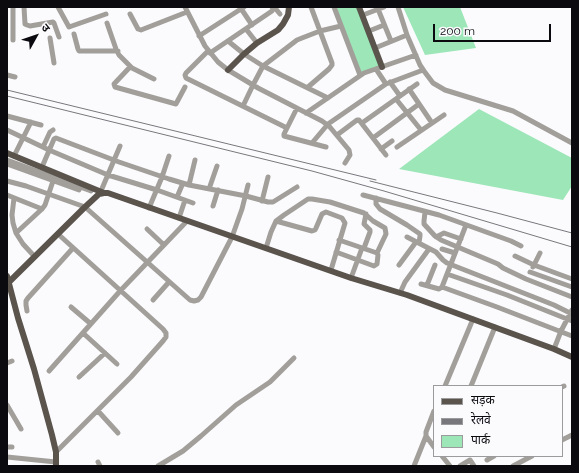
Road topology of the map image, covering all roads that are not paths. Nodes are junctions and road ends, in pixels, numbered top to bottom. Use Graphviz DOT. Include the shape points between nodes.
graph roads {
  1 [pos="13,7"];
  2 [pos="24,7"];
  3 [pos="58,7"];
  4 [pos="289,7"];
  5 [pos="312,7"];
  6 [pos="334,7"];
  7 [pos="359,7"];
  8 [pos="384,7"];
  9 [pos="398,7"];
  10 [pos="242,8"];
  11 [pos="273,8"];
  12 [pos="186,9"];
  13 [pos="378,10"];
  14 [pos="106,14"];
  15 [pos="130,14"];
  16 [pos="280,14"];
  17 [pos="363,15"];
  18 [pos="107,23"];
  19 [pos="252,25"];
  20 [pos="384,25"];
  21 [pos="341,26"];
  22 [pos="246,29"];
  23 [pos="320,31"];
  24 [pos="369,31"];
  25 [pos="74,34"];
  26 [pos="407,34"];
  27 [pos="199,36"];
  28 [pos="59,37"];
  29 [pos="50,38"];
  30 [pos="14,40"];
  31 [pos="228,41"];
  32 [pos="391,41"];
  33 [pos="257,43"];
  34 [pos="375,48"];
  35 [pos="118,52"];
  36 [pos="209,52"];
  37 [pos="244,54"];
  38 [pos="416,55"];
  39 [pos="54,63"];
  40 [pos="263,66"];
  41 [pos="130,67"];
  42 [pos="379,68"];
  43 [pos="228,70"];
  44 [pos="423,70"];
  45 [pos="7,75"];
  46 [pos="360,75"];
  47 [pos="15,77"];
  48 [pos="154,80"];
  49 [pos="388,83"];
  50 [pos="417,84"];
  51 [pos="252,85"];
  52 [pos="185,87"];
  53 [pos="308,87"];
  54 [pos="409,89"];
  55 [pos="398,97"];
  56 [pos="328,98"];
  57 [pos="419,104"];
  58 [pos="243,106"];
  59 [pos="297,108"];
  60 [pos="306,113"];
  61 [pos="407,113"];
  62 [pos="444,115"];
  63 [pos="7,116"];
  64 [pos="31,122"];
  65 [pos="362,123"];
  66 [pos="432,123"];
  67 [pos="41,124"];
  68 [pos="328,124"];
  69 [pos="287,128"];
  70 [pos="7,130"];
  71 [pos="52,130"];
  72 [pos="421,130"];
  73 [pos="337,135"];
  74 [pos="23,138"];
  75 [pos="373,138"];
  76 [pos="392,141"];
  77 [pos="312,143"];
  78 [pos="572,143"];
  79 [pos="120,146"];
  80 [pos="43,147"];
  81 [pos="326,147"];
  82 [pos="397,147"];
  83 [pos="381,149"];
  84 [pos="49,150"];
  85 [pos="7,153"];
  86 [pos="386,155"];
  87 [pos="14,156"];
  88 [pos="169,156"];
  89 [pos="7,160"];
  90 [pos="114,160"];
  91 [pos="195,160"];
  92 [pos="345,163"];
  93 [pos="7,164"];
  94 [pos="217,166"];
  95 [pos="42,167"];
  96 [pos="108,174"];
  97 [pos="162,177"];
  98 [pos="268,177"];
  99 [pos="7,181"];
  100 [pos="53,181"];
  101 [pos="186,184"];
  102 [pos="248,186"];
  103 [pos="297,187"];
  104 [pos="209,189"];
  105 [pos="79,190"];
  106 [pos="157,190"];
  107 [pos="218,190"];
  108 [pos="99,192"];
  109 [pos="48,194"];
  110 [pos="7,195"];
  111 [pos="363,195"];
  112 [pos="246,196"];
  113 [pos="177,197"];
  114 [pos="14,198"];
  115 [pos="376,198"];
  116 [pos="185,200"];
  117 [pos="262,201"];
  118 [pos="192,202"];
  119 [pos="213,206"];
  120 [pos="85,207"];
  121 [pos="150,208"];
  122 [pos="42,209"];
  123 [pos="425,212"];
  124 [pos="366,214"];
  125 [pos="179,218"];
  126 [pos="187,221"];
  127 [pos="276,221"];
  128 [pos="466,225"];
  129 [pos="147,229"];
  130 [pos="16,233"];
  131 [pos="58,234"];
  132 [pos="232,237"];
  133 [pos="407,237"];
  134 [pos="436,237"];
  135 [pos="461,239"];
  136 [pos="340,240"];
  137 [pos="417,242"];
  138 [pos="164,245"];
  139 [pos="521,246"];
  140 [pos="458,247"];
  141 [pos="73,248"];
  142 [pos="266,248"];
  143 [pos="363,248"];
  144 [pos="429,249"];
  145 [pos="442,249"];
  146 [pos="336,252"];
  147 [pos="377,253"];
  148 [pos="455,253"];
  149 [pos="540,253"];
  150 [pos="515,256"];
  151 [pos="35,257"];
  152 [pos="358,260"];
  153 [pos="148,262"];
  154 [pos="450,264"];
  155 [pos="399,265"];
  156 [pos="435,265"];
  157 [pos="534,265"];
  158 [pos="331,270"];
  159 [pos="530,272"];
  160 [pos="447,274"];
  161 [pos="351,278"];
  162 [pos="526,279"];
  163 [pos="572,279"];
  164 [pos="8,281"];
  165 [pos="169,282"];
  166 [pos="421,284"];
  167 [pos="427,285"];
  168 [pos="442,287"];
  169 [pos="572,287"];
  170 [pos="121,290"];
  171 [pos="400,292"];
  172 [pos="572,296"];
  173 [pos="152,300"];
  174 [pos="71,307"];
  175 [pos="28,311"];
  176 [pos="571,312"];
  177 [pos="473,319"];
  178 [pos="569,320"];
  179 [pos="90,324"];
  180 [pos="495,327"];
  181 [pos="561,331"];
  182 [pos="83,333"];
  183 [pos="572,336"];
  184 [pos="554,348"];
  185 [pos="105,353"];
  186 [pos="572,357"];
  187 [pos="294,358"];
  188 [pos="117,364"];
  189 [pos="49,371"];
  190 [pos="79,377"];
  191 [pos="445,385"];
  192 [pos="471,385"];
  193 [pos="7,405"];
  194 [pos="98,411"];
  195 [pos="433,413"];
  196 [pos="21,429"];
  197 [pos="118,433"];
  198 [pos="572,435"];
  199 [pos="426,436"];
  200 [pos="563,440"];
  201 [pos="433,446"];
  202 [pos="56,452"];
  203 [pos="7,457"];
  204 [pos="492,457"];
  205 [pos="530,457"];
  206 [pos="443,458"];
  207 [pos="487,460"];
  208 [pos="56,464"];
  209 [pos="158,466"];
  210 [pos="414,466"];
  211 [pos="450,466"];
  212 [pos="460,466"];
  213 [pos="474,466"];
  214 [pos="513,466"];
  1 -- 30 [label="street"];
  2 -- 28 [label="street" via="25,24 30,26 53,22"];
  3 -- 14 [label="street" via="69,27"];
  4 -- 33 [label="main road" via="288,15 278,30"];
  5 -- 23 [label="street"];
  6 -- 21 [label="street"];
  7 -- 17 [label="main road"];
  8 -- 13 [label="street"];
  9 -- 26 [label="street"];
  10 -- 19 [label="street"];
  10 -- 27 [label="street"];
  11 -- 16 [label="street"];
  11 -- 19 [label="street"];
  12 -- 15 [label="street" via="141,30"];
  12 -- 27 [label="street"];
  13 -- 17 [label="street"];
  13 -- 20 [label="street"];
  17 -- 24 [label="main road"];
  18 -- 35 [label="street"];
  19 -- 22 [label="street"];
  20 -- 24 [label="street"];
  20 -- 32 [label="street"];
  21 -- 23 [label="street"];
  21 -- 46 [label="street"];
  22 -- 31 [label="street"];
  22 -- 33 [label="street"];
  23 -- 40 [label="street" via="297,40"];
  23 -- 53 [label="street" via="332,65"];
  24 -- 34 [label="main road"];
  25 -- 35 [label="street" via="79,51"];
  26 -- 32 [label="street"];
  26 -- 38 [label="street"];
  27 -- 36 [label="street"];
  29 -- 39 [label="street"];
  31 -- 36 [label="street"];
  31 -- 37 [label="street"];
  32 -- 34 [label="street"];
  33 -- 37 [label="main road"];
  34 -- 42 [label="main road"];
  35 -- 41 [label="street"];
  36 -- 43 [label="street"];
  36 -- 58 [label="street" via="185,76"];
  37 -- 40 [label="street"];
  37 -- 43 [label="main road"];
  38 -- 42 [label="street"];
  38 -- 44 [label="street"];
  40 -- 51 [label="street"];
  40 -- 53 [label="street"];
  41 -- 48 [label="street"];
  41 -- 52 [label="street" via="114,84 115,87 176,104"];
  42 -- 46 [label="street"];
  42 -- 49 [label="street"];
  43 -- 51 [label="street"];
  44 -- 49 [label="street"];
  44 -- 78 [label="street" via="433,83 445,90 513,111"];
  45 -- 47 [label="street"];
  46 -- 56 [label="street"];
  49 -- 55 [label="street"];
  49 -- 68 [label="street"];
  50 -- 54 [label="street"];
  51 -- 58 [label="street"];
  51 -- 59 [label="street"];
  53 -- 56 [label="street"];
  54 -- 55 [label="street"];
  54 -- 57 [label="street"];
  55 -- 61 [label="street"];
  55 -- 65 [label="street"];
  56 -- 60 [label="street"];
  57 -- 61 [label="street"];
  57 -- 66 [label="street"];
  58 -- 69 [label="street"];
  59 -- 60 [label="street"];
  59 -- 69 [label="street"];
  60 -- 68 [label="street"];
  61 -- 72 [label="street"];
  61 -- 75 [label="street"];
  62 -- 66 [label="street"];
  63 -- 64 [label="street"];
  64 -- 67 [label="street"];
  64 -- 74 [label="street"];
  65 -- 73 [label="street" via="357,120"];
  65 -- 75 [label="street"];
  66 -- 72 [label="street"];
  68 -- 73 [label="street"];
  68 -- 77 [label="street"];
  69 -- 77 [label="street" via="284,136"];
  70 -- 74 [label="street"];
  71 -- 80 [label="street"];
  72 -- 82 [label="street"];
  73 -- 92 [label="street" via="350,153"];
  74 -- 80 [label="street"];
  74 -- 87 [label="street"];
  75 -- 83 [label="street"];
  76 -- 83 [label="street"];
  77 -- 81 [label="street"];
  79 -- 90 [label="street"];
  80 -- 84 [label="street"];
  83 -- 86 [label="street"];
  84 -- 90 [label="street" via="56,138"];
  84 -- 95 [label="street"];
  84 -- 96 [label="street"];
  85 -- 87 [label="main road"];
  87 -- 95 [label="main road"];
  88 -- 97 [label="street"];
  89 -- 108 [label="street"];
  90 -- 96 [label="street"];
  90 -- 97 [label="street"];
  91 -- 101 [label="street"];
  93 -- 100 [label="street"];
  94 -- 104 [label="street"];
  95 -- 108 [label="main road"];
  96 -- 106 [label="street"];
  96 -- 108 [label="street"];
  97 -- 101 [label="street"];
  97 -- 106 [label="street"];
  98 -- 117 [label="street"];
  99 -- 109 [label="street"];
  100 -- 105 [label="street"];
  100 -- 109 [label="street"];
  101 -- 104 [label="street"];
  101 -- 113 [label="street"];
  102 -- 112 [label="street"];
  103 -- 117 [label="street" via="274,202"];
  104 -- 107 [label="street"];
  106 -- 113 [label="street"];
  106 -- 121 [label="street"];
  107 -- 112 [label="street"];
  107 -- 119 [label="street"];
  108 -- 120 [label="main road"];
  108 -- 121 [label="main road" via="114,194"];
  109 -- 120 [label="street"];
  109 -- 122 [label="street"];
  110 -- 114 [label="street"];
  111 -- 115 [label="street"];
  112 -- 117 [label="street"];
  112 -- 132 [label="street"];
  113 -- 116 [label="street"];
  114 -- 122 [label="street"];
  114 -- 130 [label="street" via="12,223"];
  115 -- 123 [label="street"];
  115 -- 137 [label="street" via="376,204 380,209 420,234"];
  116 -- 118 [label="street"];
  116 -- 125 [label="street"];
  120 -- 131 [label="main road"];
  120 -- 153 [label="street"];
  121 -- 125 [label="main road"];
  122 -- 130 [label="street"];
  123 -- 128 [label="street"];
  123 -- 134 [label="street" via="424,224"];
  124 -- 127 [label="street" via="330,202 308,199"];
  124 -- 143 [label="street" via="364,224 370,232"];
  124 -- 147 [label="street" via="386,230"];
  125 -- 126 [label="main road"];
  126 -- 132 [label="main road"];
  126 -- 138 [label="street"];
  127 -- 136 [label="street" via="312,231 322,214 326,212 344,220"];
  127 -- 142 [label="street"];
  128 -- 135 [label="street"];
  128 -- 139 [label="street"];
  129 -- 138 [label="street"];
  130 -- 151 [label="street"];
  131 -- 141 [label="street"];
  131 -- 151 [label="main road"];
  132 -- 142 [label="main road"];
  132 -- 165 [label="street" via="198,300 190,300"];
  133 -- 137 [label="street"];
  134 -- 135 [label="street" via="444,233"];
  134 -- 140 [label="street"];
  135 -- 140 [label="street"];
  136 -- 143 [label="street"];
  136 -- 146 [label="street"];
  137 -- 144 [label="street"];
  137 -- 155 [label="street"];
  138 -- 153 [label="street"];
  140 -- 148 [label="street"];
  140 -- 162 [label="street"];
  141 -- 170 [label="street"];
  141 -- 175 [label="street" via="28,298"];
  142 -- 158 [label="main road"];
  143 -- 147 [label="street"];
  143 -- 152 [label="street"];
  144 -- 154 [label="street"];
  144 -- 171 [label="street"];
  145 -- 148 [label="street"];
  146 -- 152 [label="street"];
  146 -- 158 [label="street"];
  147 -- 152 [label="street" via="376,265"];
  148 -- 154 [label="street"];
  149 -- 157 [label="street"];
  150 -- 157 [label="street"];
  151 -- 164 [label="main road"];
  152 -- 161 [label="street"];
  153 -- 165 [label="street"];
  153 -- 170 [label="street"];
  154 -- 160 [label="street"];
  154 -- 176 [label="street"];
  156 -- 167 [label="street"];
  157 -- 159 [label="street"];
  157 -- 163 [label="street"];
  158 -- 161 [label="main road"];
  159 -- 162 [label="street"];
  159 -- 169 [label="street"];
  160 -- 168 [label="street"];
  160 -- 178 [label="street"];
  161 -- 171 [label="main road"];
  162 -- 172 [label="street"];
  164 -- 202 [label="main road"];
  165 -- 173 [label="street"];
  166 -- 167 [label="street"];
  167 -- 168 [label="street" via="439,289"];
  168 -- 181 [label="street"];
  170 -- 179 [label="street"];
  170 -- 194 [label="street" via="163,329 166,337"];
  171 -- 177 [label="main road"];
  174 -- 179 [label="street"];
  176 -- 178 [label="street"];
  177 -- 180 [label="main road"];
  177 -- 191 [label="street"];
  178 -- 181 [label="street"];
  179 -- 182 [label="street"];
  180 -- 184 [label="main road"];
  180 -- 192 [label="street"];
  181 -- 183 [label="street"];
  181 -- 184 [label="street"];
  182 -- 185 [label="street"];
  182 -- 189 [label="street"];
  184 -- 186 [label="main road"];
  185 -- 188 [label="street"];
  185 -- 190 [label="street"];
  187 -- 209 [label="street" via="270,382 236,405 183,451"];
  193 -- 196 [label="street"];
  194 -- 197 [label="street"];
  194 -- 202 [label="street"];
  195 -- 199 [label="street"];
  198 -- 200 [label="street"];
  199 -- 201 [label="street"];
  199 -- 210 [label="street"];
  202 -- 208 [label="main road"];
  203 -- 208 [label="street"];
  204 -- 207 [label="street"];
  205 -- 214 [label="street"];
  206 -- 211 [label="street"];
  212 -- 213 [label="street" via="470,460"];
}
